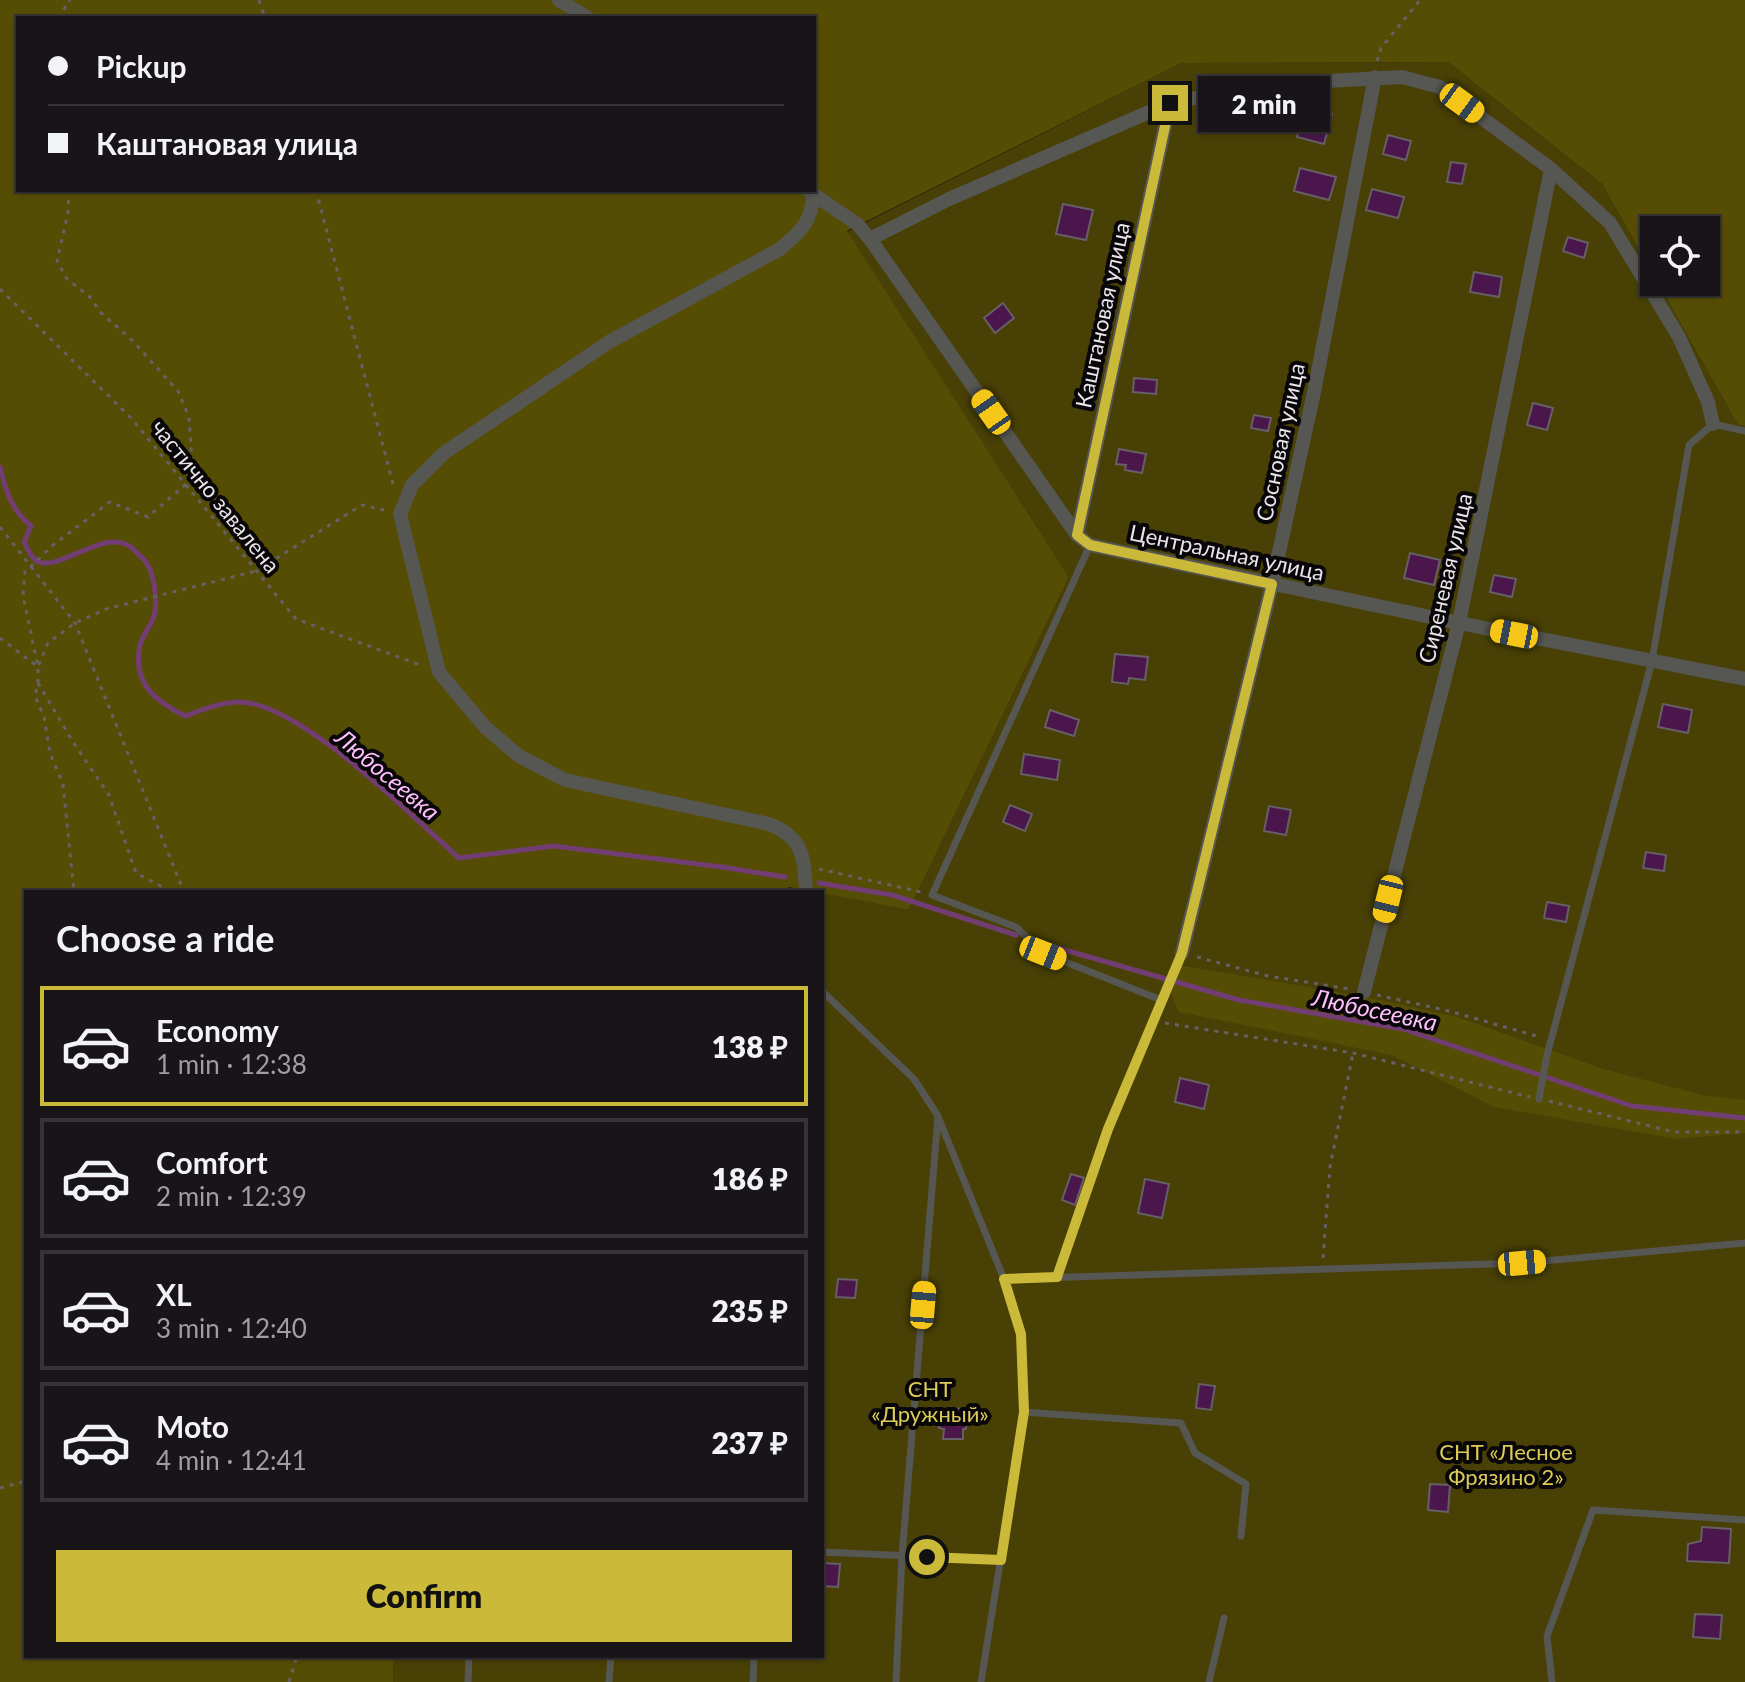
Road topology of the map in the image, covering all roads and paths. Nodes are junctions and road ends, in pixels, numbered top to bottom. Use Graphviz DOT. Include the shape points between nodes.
graph roads {
  1 [pos="559,0"];
  2 [pos="1420,0"];
  3 [pos="585,16"];
  4 [pos="1375,77"];
  5 [pos="1170,103"];
  6 [pos="1551,169"];
  7 [pos="69,192"];
  8 [pos="317,192"];
  9 [pos="810,192"];
  10 [pos="870,239"];
  11 [pos="0,289"];
  12 [pos="1713,424"];
  13 [pos="1745,431"];
  14 [pos="186,485"];
  15 [pos="400,514"];
  16 [pos="0,527"];
  17 [pos="1077,535"];
  18 [pos="1090,545"];
  19 [pos="32,565"];
  20 [pos="256,571"];
  21 [pos="1272,584"];
  22 [pos="75,623"];
  23 [pos="1459,623"];
  24 [pos="0,638"];
  25 [pos="1652,661"];
  26 [pos="38,667"];
  27 [pos="439,672"];
  28 [pos="1745,679"];
  29 [pos="38,683"];
  30 [pos="804,865"];
  31 [pos="74,890"];
  32 [pos="168,890"];
  33 [pos="183,890"];
  34 [pos="806,890"];
  35 [pos="932,895"];
  36 [pos="1182,953"];
  37 [pos="1364,992"];
  38 [pos="824,993"];
  39 [pos="1161,1000"];
  40 [pos="1153,1021"];
  41 [pos="1353,1053"];
  42 [pos="1539,1099"];
  43 [pos="938,1116"];
  44 [pos="1745,1132"];
  45 [pos="1745,1243"];
  46 [pos="1322,1269"];
  47 [pos="1057,1277"];
  48 [pos="1004,1279"];
  49 [pos="1024,1412"];
  50 [pos="24,1478"];
  51 [pos="0,1488"];
  52 [pos="1745,1520"];
  53 [pos="1241,1536"];
  54 [pos="824,1552"];
  55 [pos="902,1556"];
  56 [pos="1001,1560"];
  57 [pos="1224,1618"];
  58 [pos="296,1658"];
  59 [pos="469,1658"];
  60 [pos="611,1658"];
  61 [pos="754,1658"];
  62 [pos="289,1682"];
  63 [pos="468,1682"];
  64 [pos="609,1682"];
  65 [pos="753,1682"];
  66 [pos="896,1682"];
  67 [pos="981,1682"];
  68 [pos="1209,1682"];
  69 [pos="1552,1682"];
  1 -- 3 [label="street"];
  2 -- 4 [label="path" via="1381,48"];
  4 -- 5 [label="street" via="1268,84"];
  4 -- 6 [label="street" via="1402,77 1440,87"];
  4 -- 21 [label="street, Сосновая улица"];
  5 -- 10 [label="street"];
  5 -- 17 [label="street, Каштановая улица"];
  6 -- 12 [label="street" via="1610,223 1679,337"];
  6 -- 23 [label="street, Сиреневая улица"];
  7 -- 14 [label="path" via="57,261 67,279 178,391 189,417 193,448 193,478"];
  8 -- 15 [label="path"];
  9 -- 10 [label="street, Центральная улица"];
  9 -- 15 [label="street" via="812,211 804,228 780,249 609,342 444,453 412,485"];
  10 -- 17 [label="street, Центральная улица"];
  11 -- 14 [label="path, частично завалена" via="131,418"];
  12 -- 13 [label="lane"];
  12 -- 25 [label="lane" via="1689,445"];
  14 -- 19 [label="path" via="148,517 110,502"];
  14 -- 20 [label="path, частично завалена"];
  15 -- 20 [label="path" via="362,505"];
  15 -- 27 [label="street"];
  16 -- 19 [label="path"];
  17 -- 18 [label="street, Центральная улица"];
  18 -- 21 [label="street, Центральная улица"];
  18 -- 35 [label="lane"];
  19 -- 22 [label="path"];
  19 -- 26 [label="path" via="25,572 23,596"];
  20 -- 22 [label="path" via="106,609"];
  20 -- 27 [label="path, частично завалена" via="296,619"];
  21 -- 23 [label="street, Центральная улица"];
  21 -- 36 [label="street, Сосновая улица"];
  22 -- 26 [label="path" via="48,643"];
  22 -- 33 [label="path"];
  23 -- 25 [label="street, Центральная улица"];
  23 -- 37 [label="street, Сиреневая улица"];
  24 -- 26 [label="path"];
  25 -- 28 [label="street, Центральная улица"];
  25 -- 42 [label="lane"];
  26 -- 29 [label="path"];
  27 -- 30 [label="street" via="485,727 540,769 565,780 769,824 797,842"];
  29 -- 31 [label="path" via="35,696 63,784"];
  29 -- 32 [label="path" via="109,795 136,873"];
  30 -- 34 [label="street"];
  30 -- 35 [label="path"];
  35 -- 39 [label="lane" via="1016,927 1043,953"];
  36 -- 39 [label="lane"];
  38 -- 43 [label="lane" via="914,1079"];
  39 -- 40 [label="lane"];
  40 -- 41 [label="path"];
  40 -- 47 [label="lane" via="1108,1129"];
  41 -- 42 [label="path"];
  41 -- 46 [label="path" via="1330,1167"];
  42 -- 44 [label="path" via="1674,1132"];
  43 -- 48 [label="lane"];
  43 -- 55 [label="lane"];
  45 -- 46 [label="lane" via="1522,1263"];
  46 -- 47 [label="lane"];
  47 -- 48 [label="lane"];
  48 -- 49 [label="lane" via="1021,1334"];
  49 -- 53 [label="lane" via="1181,1423 1195,1453 1246,1484"];
  49 -- 56 [label="lane"];
  50 -- 51 [label="path"];
  52 -- 69 [label="lane" via="1593,1510 1547,1636"];
  54 -- 55 [label="lane"];
  55 -- 56 [label="lane"];
  55 -- 66 [label="lane"];
  56 -- 67 [label="lane"];
  57 -- 68 [label="lane"];
  58 -- 62 [label="path"];
  59 -- 63 [label="lane"];
  60 -- 64 [label="lane"];
  61 -- 65 [label="lane"];
}
